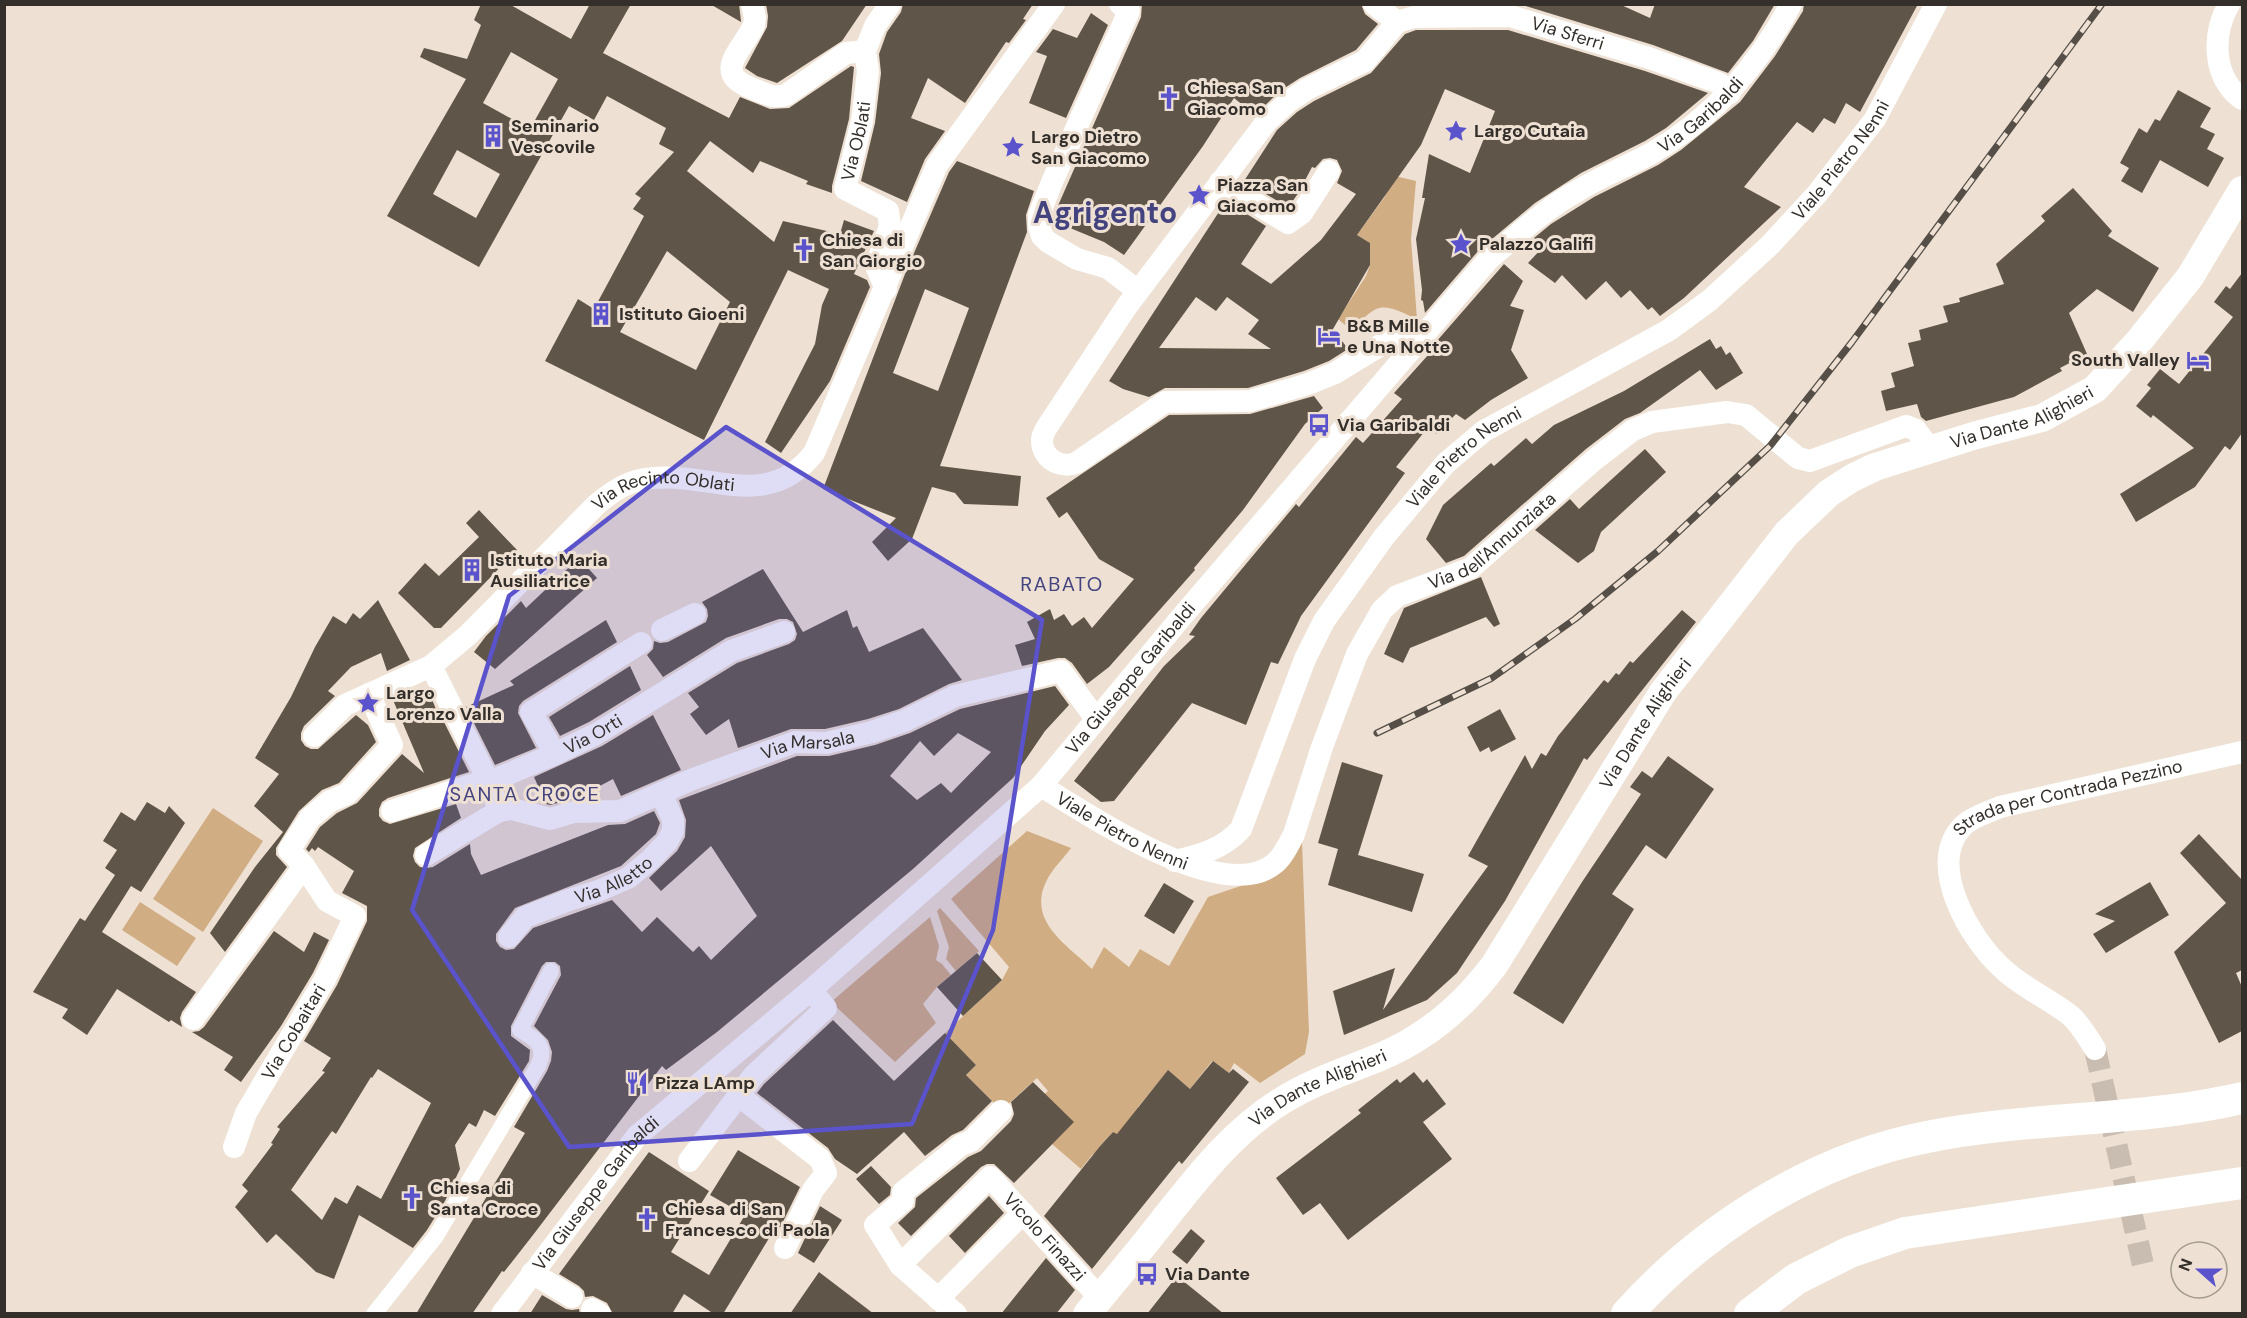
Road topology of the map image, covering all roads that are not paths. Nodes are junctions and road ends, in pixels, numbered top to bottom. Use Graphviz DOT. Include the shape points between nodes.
graph roads {
  1 [pos="752,4"];
  2 [pos="890,4"];
  3 [pos="1054,4"];
  4 [pos="1120,4"];
  5 [pos="1374,4"];
  6 [pos="1791,4"];
  7 [pos="1936,4"];
  8 [pos="2229,4"];
  9 [pos="1396,22"];
  10 [pos="864,51"];
  11 [pos="1730,93"];
  12 [pos="2242,99"];
  13 [pos="1329,171"];
  14 [pos="1220,182"];
  15 [pos="2242,190"];
  16 [pos="886,289"];
  17 [pos="1138,291"];
  18 [pos="1421,337"];
  19 [pos="1931,450"];
  20 [pos="695,614"];
  21 [pos="662,630"];
  22 [pos="784,632"];
  23 [pos="641,643"];
  24 [pos="431,666"];
  25 [pos="369,694"];
  26 [pos="1096,719"];
  27 [pos="314,736"];
  28 [pos="2242,752"];
  29 [pos="555,754"];
  30 [pos="489,782"];
  31 [pos="1041,786"];
  32 [pos="661,793"];
  33 [pos="392,811"];
  34 [pos="499,811"];
  35 [pos="426,855"];
  36 [pos="1174,861"];
  37 [pos="304,866"];
  38 [pos="509,938"];
  39 [pos="551,971"];
  40 [pos="811,990"];
  41 [pos="193,1019"];
  42 [pos="2095,1049"];
  43 [pos="738,1095"];
  44 [pos="2242,1098"];
  45 [pos="1001,1111"];
  46 [pos="234,1147"];
  47 [pos="689,1161"];
  48 [pos="2242,1182"];
  49 [pos="1023,1213"];
  50 [pos="785,1248"];
  51 [pos="900,1266"];
  52 [pos="532,1273"];
  53 [pos="572,1297"];
  54 [pos="938,1299"];
  55 [pos="1093,1306"];
  56 [pos="374,1314"];
  57 [pos="502,1314"];
  58 [pos="956,1314"];
  59 [pos="1627,1314"];
  60 [pos="1750,1314"];
  1 -- 10 [label="street" via="754,25 730,67 740,83 776,98 846,53"];
  2 -- 10 [label="street"];
  3 -- 16 [label="street, Via Recinto Oblati" via="937,165"];
  4 -- 17 [label="street" via="1129,11 1052,182 1039,215 1039,226 1048,242 1077,259 1108,268"];
  5 -- 9 [label="street"];
  6 -- 11 [label="street, Via Garibaldi"];
  7 -- 36 [label="street, Viale Pietro Nenni" via="1875,119 1817,194 1770,245 1710,300 1669,330 1484,430 1446,464 1384,537 1324,621 1305,659 1241,829 1232,839 1204,854"];
  8 -- 12 [label="street" via="2218,30 2218,57 2229,85"];
  9 -- 11 [label="street, Via Sferri" via="1414,17 1510,16 1649,58 1719,84"];
  9 -- 14 [label="street" via="1365,61 1289,101 1267,121"];
  10 -- 16 [label="street, Via Oblati" via="868,70 862,121 845,189 888,212 890,226 876,266"];
  11 -- 18 [label="street, Via Garibaldi" via="1685,132 1578,190 1542,215 1488,260"];
  13 -- 14 [label="street" via="1302,213 1287,223"];
  14 -- 17 [label="street"];
  15 -- 19 [label="street, Via Dante Alighieri" via="2190,277 2095,389 2042,418"];
  16 -- 24 [label="street, Via Recinto Oblati" via="814,453 805,465 784,479 765,485 667,478 641,479 618,489 596,505 468,635"];
  17 -- 18 [label="street" via="1046,430 1043,449 1052,460 1065,466 1076,464 1166,402 1250,401 1335,373 1389,340"];
  18 -- 26 [label="street, Via Giuseppe Garibaldi"];
  19 -- 36 [label="street, Via dell'Annunziata" via="1916,430 1906,426 1810,461 1798,458 1746,415 1727,412 1652,422 1633,430 1471,568 1397,596 1382,610 1357,654 1294,834 1274,864 1260,872 1242,875 1211,872"];
  19 -- 55 [label="street, Via Dante Alighieri" via="1852,478 1829,493 1787,533 1663,692 1495,964 1464,1002 1403,1046 1321,1080 1280,1102 1244,1129 1204,1169"];
  20 -- 21 [label="street"];
  22 -- 29 [label="street, Via Orti" via="731,651 596,734"];
  23 -- 29 [label="street" via="531,712"];
  24 -- 25 [label="street, Via Recinto Oblati"];
  24 -- 30 [label="street"];
  25 -- 27 [label="street" via="345,705"];
  25 -- 37 [label="street" via="392,745 346,794 330,801 305,826 289,850"];
  26 -- 31 [label="street, Via Giuseppe Garibaldi"];
  26 -- 32 [label="street, Via Marsala" via="1061,671 955,696 872,732 826,742 795,742"];
  28 -- 42 [label="street, Strada per Contrada Pezzino" via="2000,807 1965,824 1953,838 1949,869 1952,892 1961,914 2004,970 2072,1017"];
  29 -- 30 [label="street, Via Orti"];
  30 -- 33 [label="street, Via Orti"];
  30 -- 34 [label="street"];
  31 -- 36 [label="street, Viale Pietro Nenni"];
  31 -- 40 [label="street, Via Giuseppe Garibaldi"];
  32 -- 34 [label="street, Via Marsala" via="620,811 574,812 550,819 512,809"];
  32 -- 38 [label="street, Via Alletto" via="673,820 673,831 650,860 628,878 525,917"];
  34 -- 35 [label="street"];
  37 -- 41 [label="street"];
  37 -- 46 [label="street, Via Cobaitari" via="327,901 355,916 325,979 246,1113"];
  39 -- 56 [label="street" via="520,1030 536,1038 542,1059 436,1236"];
  40 -- 43 [label="street" via="826,1008"];
  40 -- 52 [label="street, Via Giuseppe Garibaldi" via="637,1136"];
  43 -- 47 [label="street"];
  43 -- 50 [label="street" via="820,1159 826,1173 813,1190"];
  44 -- 59 [label="main road" via="2126,1116 2019,1124 1927,1137 1854,1157 1737,1217 1683,1258"];
  45 -- 51 [label="street" via="971,1141 903,1192 903,1201 875,1225"];
  48 -- 60 [label="main road" via="1905,1233 1850,1252 1796,1279"];
  49 -- 51 [label="street, Vicolo Finazzi" via="990,1177"];
  49 -- 54 [label="street"];
  49 -- 55 [label="street, Vicolo Finazzi"];
  51 -- 54 [label="street"];
  52 -- 53 [label="street"];
  52 -- 57 [label="street, Via Giuseppe Garibaldi"];
  54 -- 58 [label="street"];
}
